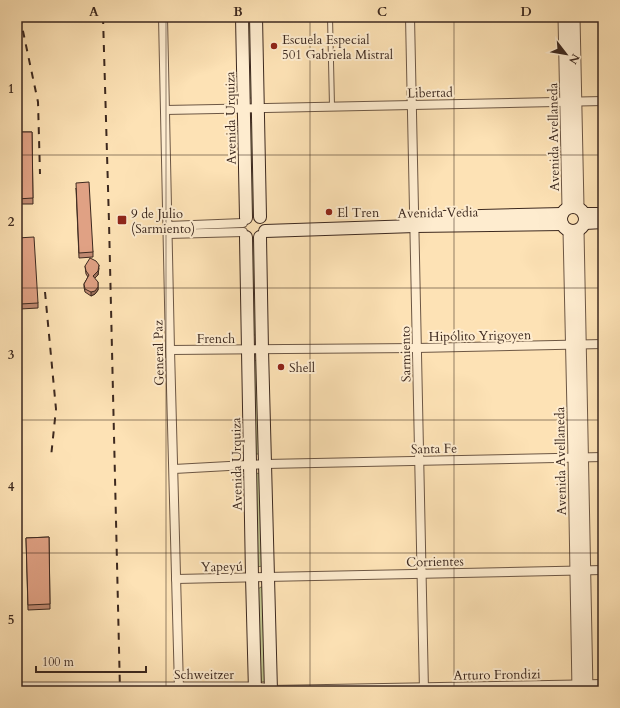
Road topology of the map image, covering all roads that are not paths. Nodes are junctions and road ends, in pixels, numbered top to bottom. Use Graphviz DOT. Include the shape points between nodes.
graph roads {
  1 [pos="163,17"];
  2 [pos="242,17"];
  3 [pos="256,17"];
  4 [pos="330,17"];
  5 [pos="410,17"];
  6 [pos="564,17"];
  7 [pos="574,17"];
  8 [pos="603,100"];
  9 [pos="571,101"];
  10 [pos="412,104"];
  11 [pos="332,106"];
  12 [pos="243,108"];
  13 [pos="258,108"];
  14 [pos="165,110"];
  15 [pos="603,214"];
  16 [pos="573,219"];
  17 [pos="415,222"];
  18 [pos="603,222"];
  19 [pos="245,227"];
  20 [pos="263,227"];
  21 [pos="168,230"];
  22 [pos="603,344"];
  23 [pos="575,345"];
  24 [pos="417,348"];
  25 [pos="170,350"];
  26 [pos="248,350"];
  27 [pos="262,350"];
  28 [pos="579,457"];
  29 [pos="603,457"];
  30 [pos="421,461"];
  31 [pos="266,464"];
  32 [pos="250,465"];
  33 [pos="174,469"];
  34 [pos="580,570"];
  35 [pos="603,570"];
  36 [pos="422,574"];
  37 [pos="252,577"];
  38 [pos="268,577"];
  39 [pos="176,579"];
  40 [pos="603,684"];
  41 [pos="17,688"];
  42 [pos="179,688"];
  43 [pos="583,688"];
  44 [pos="424,689"];
  45 [pos="255,690"];
  46 [pos="271,691"];
  1 -- 14 [label="street, General Paz"];
  2 -- 12 [label="main road, Avenida Urquiza"];
  3 -- 13 [label="main road"];
  4 -- 11 [label="lane"];
  5 -- 10 [label="street, Sarmiento"];
  6 -- 9 [label="street, Avenida Avellaneda"];
  7 -- 9 [label="street, Avenida Avellaneda"];
  8 -- 9 [label="street, Libertad"];
  9 -- 10 [label="street, Libertad"];
  9 -- 16 [label="street, Avenida Avellaneda"];
  10 -- 11 [label="street, Libertad"];
  10 -- 17 [label="street, Sarmiento"];
  11 -- 13 [label="street, Libertad"];
  12 -- 13 [label="street, Libertad"];
  12 -- 14 [label="street, Libertad"];
  12 -- 19 [label="main road, Avenida Urquiza"];
  13 -- 20 [label="main road"];
  14 -- 21 [label="street, General Paz"];
  15 -- 16 [label="main road, Avenida Vedia"];
  16 -- 17 [label="main road, Avenida Vedia"];
  16 -- 18 [label="main road, Avenida Vedia"];
  16 -- 23 [label="street, Avenida Avellaneda"];
  17 -- 20 [label="main road, Avenida Vedia"];
  17 -- 24 [label="street, Sarmiento"];
  19 -- 20 [label="main road" via="254,239"];
  19 -- 20 [label="main road" via="251,215"];
  19 -- 21 [label="street"];
  19 -- 26 [label="main road, Avenida Urquiza"];
  20 -- 27 [label="main road"];
  21 -- 25 [label="street, General Paz"];
  22 -- 23 [label="street, Hipólito Yrigoyen"];
  23 -- 24 [label="street, Hipólito Yrigoyen"];
  23 -- 28 [label="street, Avenida Avellaneda"];
  24 -- 27 [label="street, Hipólito Yrigoyen"];
  24 -- 30 [label="street, Sarmiento"];
  25 -- 26 [label="street, French"];
  25 -- 33 [label="street, General Paz"];
  26 -- 27 [label="street, French"];
  26 -- 32 [label="main road, Avenida Urquiza"];
  27 -- 31 [label="main road"];
  28 -- 29 [label="street, Santa Fe"];
  28 -- 30 [label="street, Santa Fe"];
  28 -- 34 [label="street, Avenida Avellaneda"];
  30 -- 31 [label="street, Santa Fe"];
  30 -- 36 [label="street, Sarmiento"];
  31 -- 32 [label="street, Santa Fe"];
  31 -- 38 [label="main road"];
  32 -- 33 [label="street, Santa Fe"];
  32 -- 37 [label="main road, Avenida Urquiza"];
  33 -- 39 [label="street, General Paz"];
  34 -- 35 [label="street, Corrientes"];
  34 -- 36 [label="street, Corrientes"];
  34 -- 43 [label="street, Avenida Avellaneda"];
  36 -- 38 [label="street, Corrientes"];
  36 -- 44 [label="street, Sarmiento"];
  37 -- 38 [label="street, Yapeyú"];
  37 -- 39 [label="street, Yapeyú"];
  37 -- 45 [label="main road, Avenida Urquiza"];
  38 -- 46 [label="main road"];
  39 -- 42 [label="street, General Paz"];
  40 -- 43 [label="street, Arturo Frondizi"];
  41 -- 42 [label="street, Schweitzer"];
  42 -- 45 [label="street, Schweitzer"];
  43 -- 44 [label="street, Arturo Frondizi"];
  44 -- 46 [label="street, Arturo Frondizi"];
  45 -- 46 [label="street, Schweitzer"];
}
